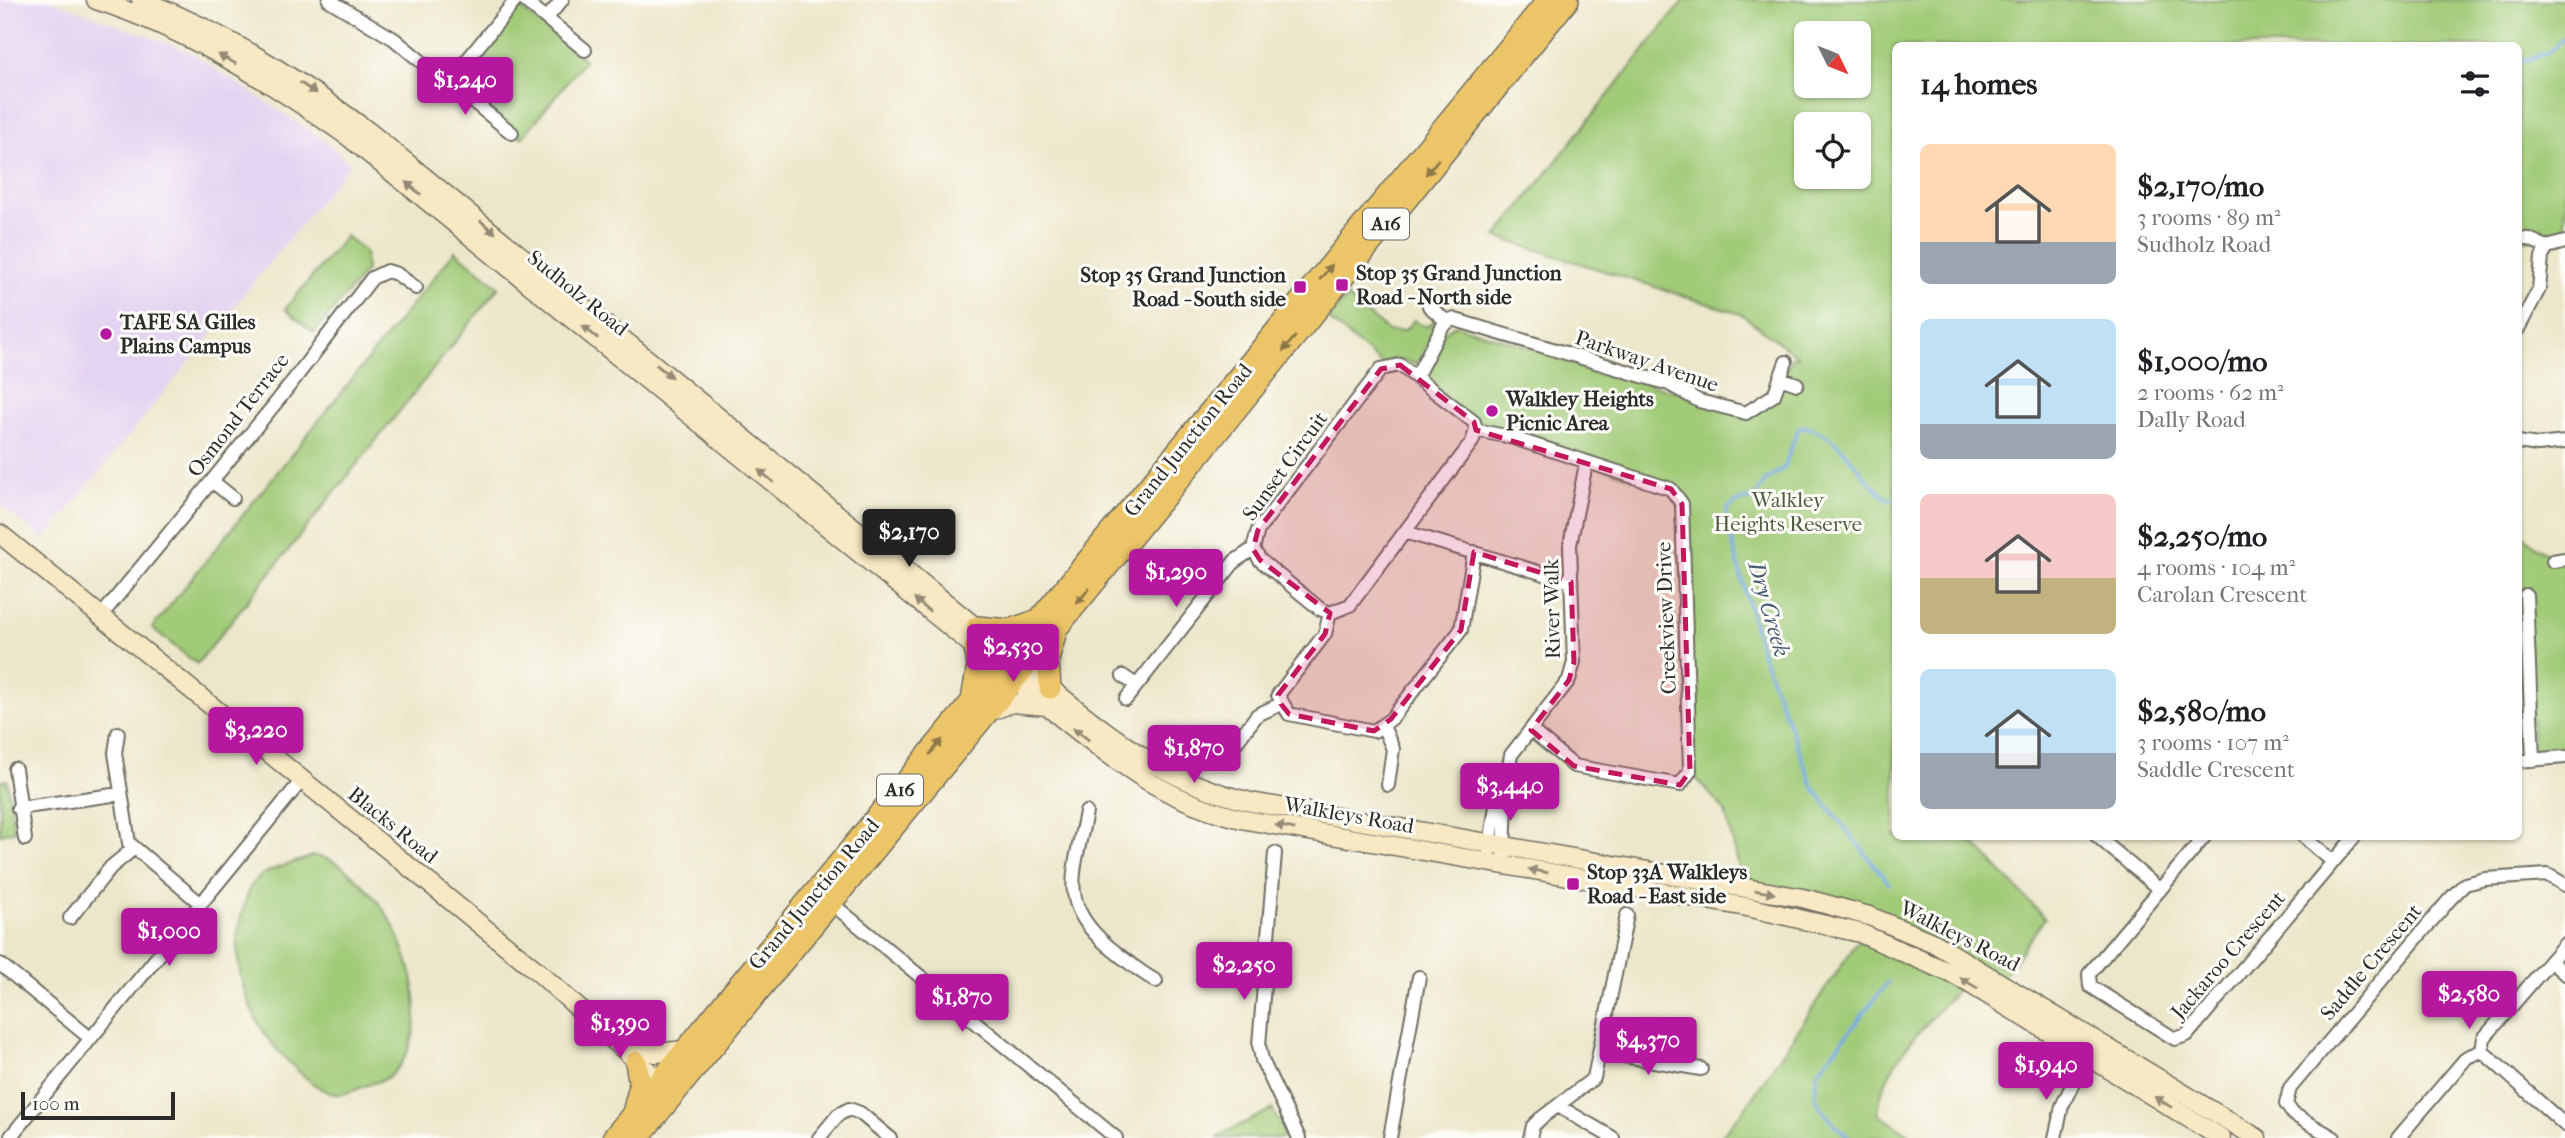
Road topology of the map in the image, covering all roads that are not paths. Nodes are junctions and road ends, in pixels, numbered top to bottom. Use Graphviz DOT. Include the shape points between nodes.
graph roads {
  1 [pos="96,0"];
  2 [pos="141,0"];
  3 [pos="329,0"];
  4 [pos="516,0"];
  5 [pos="524,0"];
  6 [pos="562,0"];
  7 [pos="1548,0"];
  8 [pos="1568,0"];
  9 [pos="547,19"];
  10 [pos="585,50"];
  11 [pos="450,75"];
  12 [pos="512,133"];
  13 [pos="2522,239"];
  14 [pos="2565,242"];
  15 [pos="2547,247"];
  16 [pos="416,288"];
  17 [pos="1429,306"];
  18 [pos="2522,321"];
  19 [pos="1447,322"];
  20 [pos="1786,362"];
  21 [pos="1416,375"];
  22 [pos="1780,378"];
  23 [pos="1797,384"];
  24 [pos="1476,430"];
  25 [pos="2565,442"];
  26 [pos="2522,443"];
  27 [pos="1586,464"];
  28 [pos="212,481"];
  29 [pos="233,498"];
  30 [pos="1405,532"];
  31 [pos="0,534"];
  32 [pos="1253,549"];
  33 [pos="1474,552"];
  34 [pos="1571,582"];
  35 [pos="2526,595"];
  36 [pos="1330,613"];
  37 [pos="101,616"];
  38 [pos="1050,622"];
  39 [pos="976,637"];
  40 [pos="1012,667"];
  41 [pos="1123,676"];
  42 [pos="1136,685"];
  43 [pos="1049,697"];
  44 [pos="1125,699"];
  45 [pos="1280,704"];
  46 [pos="978,709"];
  47 [pos="1382,726"];
  48 [pos="1531,730"];
  49 [pos="118,733"];
  50 [pos="1226,756"];
  51 [pos="2565,757"];
  52 [pos="2533,760"];
  53 [pos="2522,761"];
  54 [pos="15,769"];
  55 [pos="302,780"];
  56 [pos="1388,785"];
  57 [pos="120,794"];
  58 [pos="19,808"];
  59 [pos="1086,812"];
  60 [pos="25,839"];
  61 [pos="2102,840"];
  62 [pos="2202,840"];
  63 [pos="2308,840"];
  64 [pos="2352,840"];
  65 [pos="1497,845"];
  66 [pos="133,849"];
  67 [pos="1275,853"];
  68 [pos="2333,862"];
  69 [pos="1495,864"];
  70 [pos="2565,885"];
  71 [pos="2160,890"];
  72 [pos="823,897"];
  73 [pos="201,904"];
  74 [pos="1627,915"];
  75 [pos="69,918"];
  76 [pos="2565,944"];
  77 [pos="2550,961"];
  78 [pos="0,964"];
  79 [pos="2565,974"];
  80 [pos="1419,977"];
  81 [pos="1156,981"];
  82 [pos="90,1038"];
  83 [pos="685,1050"];
  84 [pos="2482,1051"];
  85 [pos="1601,1052"];
  86 [pos="636,1055"];
  87 [pos="1701,1069"];
  88 [pos="2076,1077"];
  89 [pos="670,1084"];
  90 [pos="1558,1106"];
  91 [pos="632,1114"];
  92 [pos="2565,1125"];
  93 [pos="0,1127"];
  94 [pos="12,1137"];
  95 [pos="613,1138"];
  96 [pos="638,1138"];
  97 [pos="819,1138"];
  98 [pos="890,1138"];
  99 [pos="1116,1138"];
  100 [pos="1298,1138"];
  101 [pos="1390,1138"];
  102 [pos="1530,1138"];
  103 [pos="1613,1138"];
  104 [pos="2055,1138"];
  105 [pos="2221,1138"];
  106 [pos="2257,1138"];
  107 [pos="2334,1138"];
  108 [pos="2398,1138"];
  39 -- 1 [label="main road, Sudholz Road, one-way" via="350,138 239,65"];
  2 -- 39 [label="main road, Sudholz Road, one-way" via="264,60 360,125"];
  3 -- 11 [label="street" via="394,39 434,72"];
  4 -- 11 [label="street"];
  5 -- 9 [label="street"];
  6 -- 9 [label="street"];
  38 -- 7 [label="highway, Grand Junction Road / A16, one-way"];
  8 -- 38 [label="highway, Grand Junction Road / A16, one-way"];
  9 -- 10 [label="street"];
  11 -- 12 [label="street" via="461,92"];
  13 -- 15 [label="street"];
  14 -- 15 [label="street"];
  15 -- 18 [label="street" via="2539,289"];
  16 -- 28 [label="street, Osmond Terrace" via="387,271 372,278"];
  17 -- 19 [label="street"];
  19 -- 21 [label="street"];
  19 -- 22 [label="street, Parkway Avenue" via="1470,323 1669,384 1699,401 1746,413 1773,395"];
  20 -- 22 [label="street, Parkway Avenue"];
  21 -- 24 [label="street, Sunset Circuit" via="1474,422"];
  21 -- 32 [label="street, Sunset Circuit" via="1400,365 1381,369 1258,530"];
  22 -- 23 [label="street"];
  24 -- 27 [label="street, Creekview Drive"];
  24 -- 30 [label="street" via="1472,442"];
  25 -- 26 [label="street"];
  27 -- 34 [label="street, River Walk" via="1570,545"];
  27 -- 48 [label="street, Creekview Drive" via="1671,489 1682,504 1690,771 1680,785 1591,771 1574,766"];
  28 -- 29 [label="street"];
  28 -- 37 [label="street, Osmond Terrace"];
  30 -- 33 [label="street"];
  30 -- 36 [label="street" via="1350,604"];
  31 -- 37 [label="main road, Blacks Road"];
  32 -- 36 [label="street, Sunset Circuit" via="1260,561"];
  32 -- 42 [label="street" via="1235,561"];
  33 -- 34 [label="street"];
  33 -- 47 [label="street" via="1461,630"];
  34 -- 48 [label="street, River Walk" via="1572,671"];
  35 -- 52 [label="street"];
  36 -- 45 [label="street" via="1325,634 1278,695"];
  37 -- 55 [label="main road, Blacks Road"];
  38 -- 39 [label="highway"];
  38 -- 40 [label="highway, Grand Junction Road / A16"];
  38 -- 43 [label="highway"];
  39 -- 40 [label="main road, Sudholz Road"];
  39 -- 46 [label="highway"];
  40 -- 43 [label="main road, Walkleys Road"];
  40 -- 46 [label="highway, Grand Junction Road / A16"];
  41 -- 42 [label="street"];
  42 -- 44 [label="street"];
  43 -- 46 [label="main road"];
  43 -- 65 [label="main road, Walkleys Road" via="1154,766 1203,789 1251,802"];
  69 -- 43 [label="main road, Walkleys Road, one-way" via="1246,820 1195,806 1132,773"];
  45 -- 47 [label="street" via="1289,714 1364,732"];
  45 -- 50 [label="street" via="1257,715"];
  46 -- 72 [label="highway, Grand Junction Road / A16"];
  47 -- 56 [label="street" via="1393,749"];
  48 -- 65 [label="street, River Walk" via="1511,755"];
  49 -- 57 [label="street" via="115,753"];
  51 -- 52 [label="street"];
  52 -- 53 [label="street"];
  54 -- 58 [label="street"];
  55 -- 73 [label="street"];
  55 -- 86 [label="main road, Blacks Road"];
  57 -- 58 [label="street"];
  57 -- 66 [label="street" via="126,836"];
  58 -- 60 [label="street"];
  59 -- 81 [label="street" via="1073,887 1077,913 1091,932"];
  61 -- 71 [label="street"];
  62 -- 71 [label="street, Jackaroo Crescent"];
  63 -- 68 [label="street"];
  64 -- 68 [label="street, Jackaroo Crescent"];
  65 -- 69 [label="street, River Walk"];
  65 -- 106 [label="main road, Walkleys Road, one-way" via="1803,898 1894,925 1974,965"];
  66 -- 73 [label="street"];
  66 -- 75 [label="street" via="111,867"];
  67 -- 100 [label="street" via="1259,1045"];
  68 -- 71 [label="street, Jackaroo Crescent" via="2187,1035 2175,1039 2090,986 2089,974"];
  105 -- 69 [label="main road, Walkleys Road, one-way" via="1959,977 1860,933 1800,917"];
  70 -- 107 [label="street, Saddle Crescent" via="2548,875 2485,879 2465,884 2450,899 2290,1088 2286,1104 2293,1114"];
  72 -- 83 [label="highway, Grand Junction Road / A16"];
  72 -- 89 [label="highway, Grand Junction Road / A16"];
  72 -- 99 [label="street"];
  73 -- 82 [label="street"];
  74 -- 85 [label="street"];
  76 -- 77 [label="street"];
  77 -- 79 [label="street"];
  77 -- 84 [label="street" via="2484,1038"];
  78 -- 82 [label="street"];
  80 -- 101 [label="street"];
  82 -- 94 [label="street"];
  83 -- 86 [label="main road"];
  83 -- 89 [label="highway, Grand Junction Road / A16"];
  84 -- 92 [label="street"];
  84 -- 108 [label="street" via="2466,1057"];
  85 -- 87 [label="street"];
  85 -- 90 [label="street" via="1594,1078"];
  86 -- 89 [label="main road, Blacks Road"];
  86 -- 91 [label="highway" via="640,1086"];
  88 -- 104 [label="street" via="2062,1106"];
  89 -- 91 [label="highway, Grand Junction Road / A16"];
  89 -- 96 [label="highway, Grand Junction Road / A16"];
  90 -- 102 [label="street" via="1536,1123"];
  90 -- 103 [label="street"];
  91 -- 95 [label="highway, Grand Junction Road / A16"];
  93 -- 94 [label="street"];
  97 -- 98 [label="street" via="849,1109"];
}
